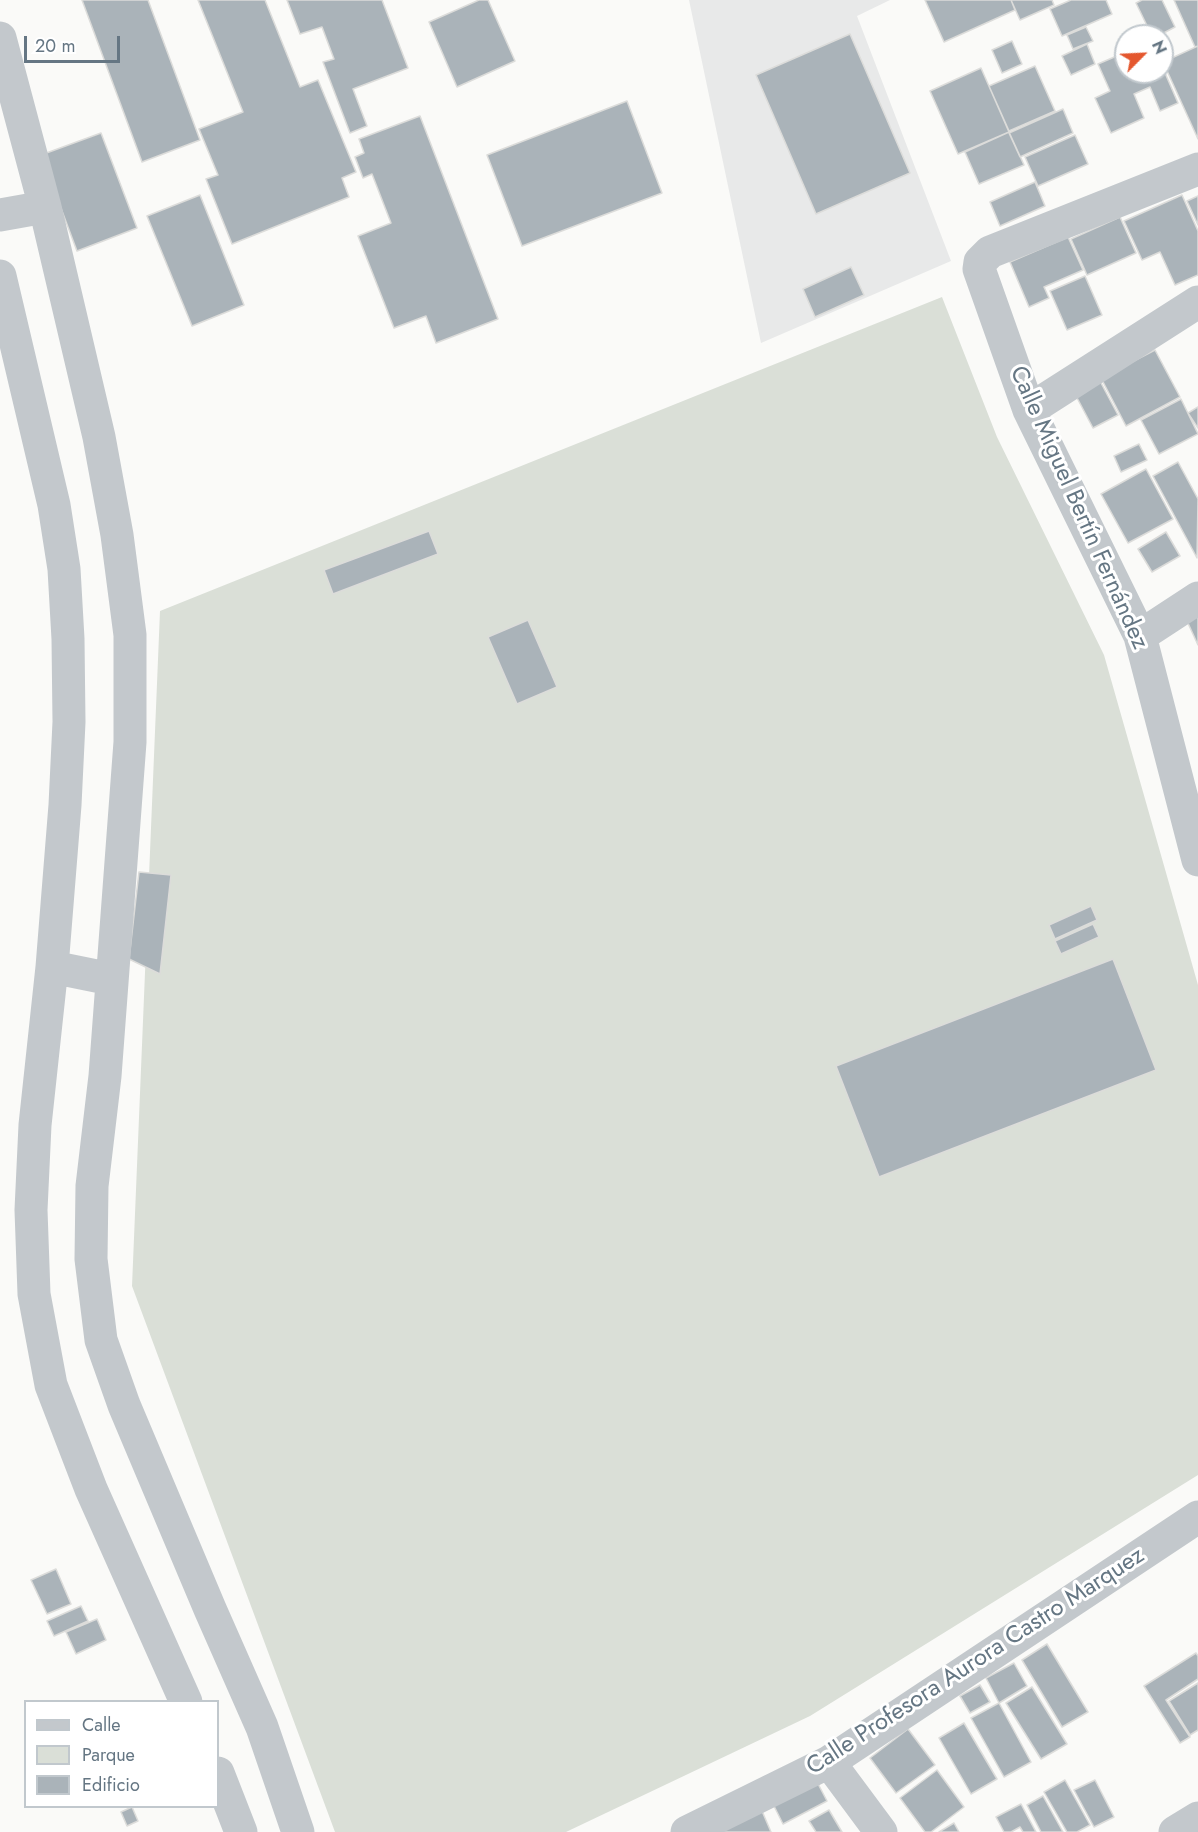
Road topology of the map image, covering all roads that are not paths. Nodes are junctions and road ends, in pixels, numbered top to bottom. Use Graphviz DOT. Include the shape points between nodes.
graph roads {
  1 [pos="0,38"];
  2 [pos="1198,169"];
  3 [pos="45,207"];
  4 [pos="0,215"];
  5 [pos="0,276"];
  6 [pos="1198,302"];
  7 [pos="1029,410"];
  8 [pos="1198,598"];
  9 [pos="1140,636"];
  10 [pos="1198,860"];
  11 [pos="52,967"];
  12 [pos="111,979"];
  13 [pos="1198,1517"];
  14 [pos="186,1700"];
  15 [pos="829,1762"];
  16 [pos="219,1776"];
  17 [pos="1198,1818"];
  18 [pos="241,1832"];
  19 [pos="298,1832"];
  20 [pos="687,1832"];
  21 [pos="881,1832"];
  22 [pos="1175,1832"];
  1 -- 3 [label="street"];
  2 -- 7 [label="street, Calle Miguel Bertín Fernández" via="990,252 980,262 980,277"];
  3 -- 4 [label="street"];
  3 -- 12 [label="street" via="99,437 130,635 130,742"];
  5 -- 11 [label="street" via="54,505 64,569 69,722"];
  6 -- 7 [label="street"];
  7 -- 9 [label="street, Calle Miguel Bertín Fernández"];
  8 -- 9 [label="street"];
  9 -- 10 [label="street, Calle Miguel Bertín Fernández"];
  11 -- 12 [label="street"];
  11 -- 14 [label="street" via="34,1136 34,1294 51,1385 91,1489"];
  12 -- 19 [label="street" via="92,1186 91,1259 101,1340 141,1446 262,1727"];
  13 -- 15 [label="street, Calle Profesora Aurora Castro Marquez"];
  15 -- 20 [label="street, Calle Profesora Aurora Castro Marquez"];
  15 -- 21 [label="street"];
  16 -- 18 [label="street"];
  17 -- 22 [label="street"];
}
